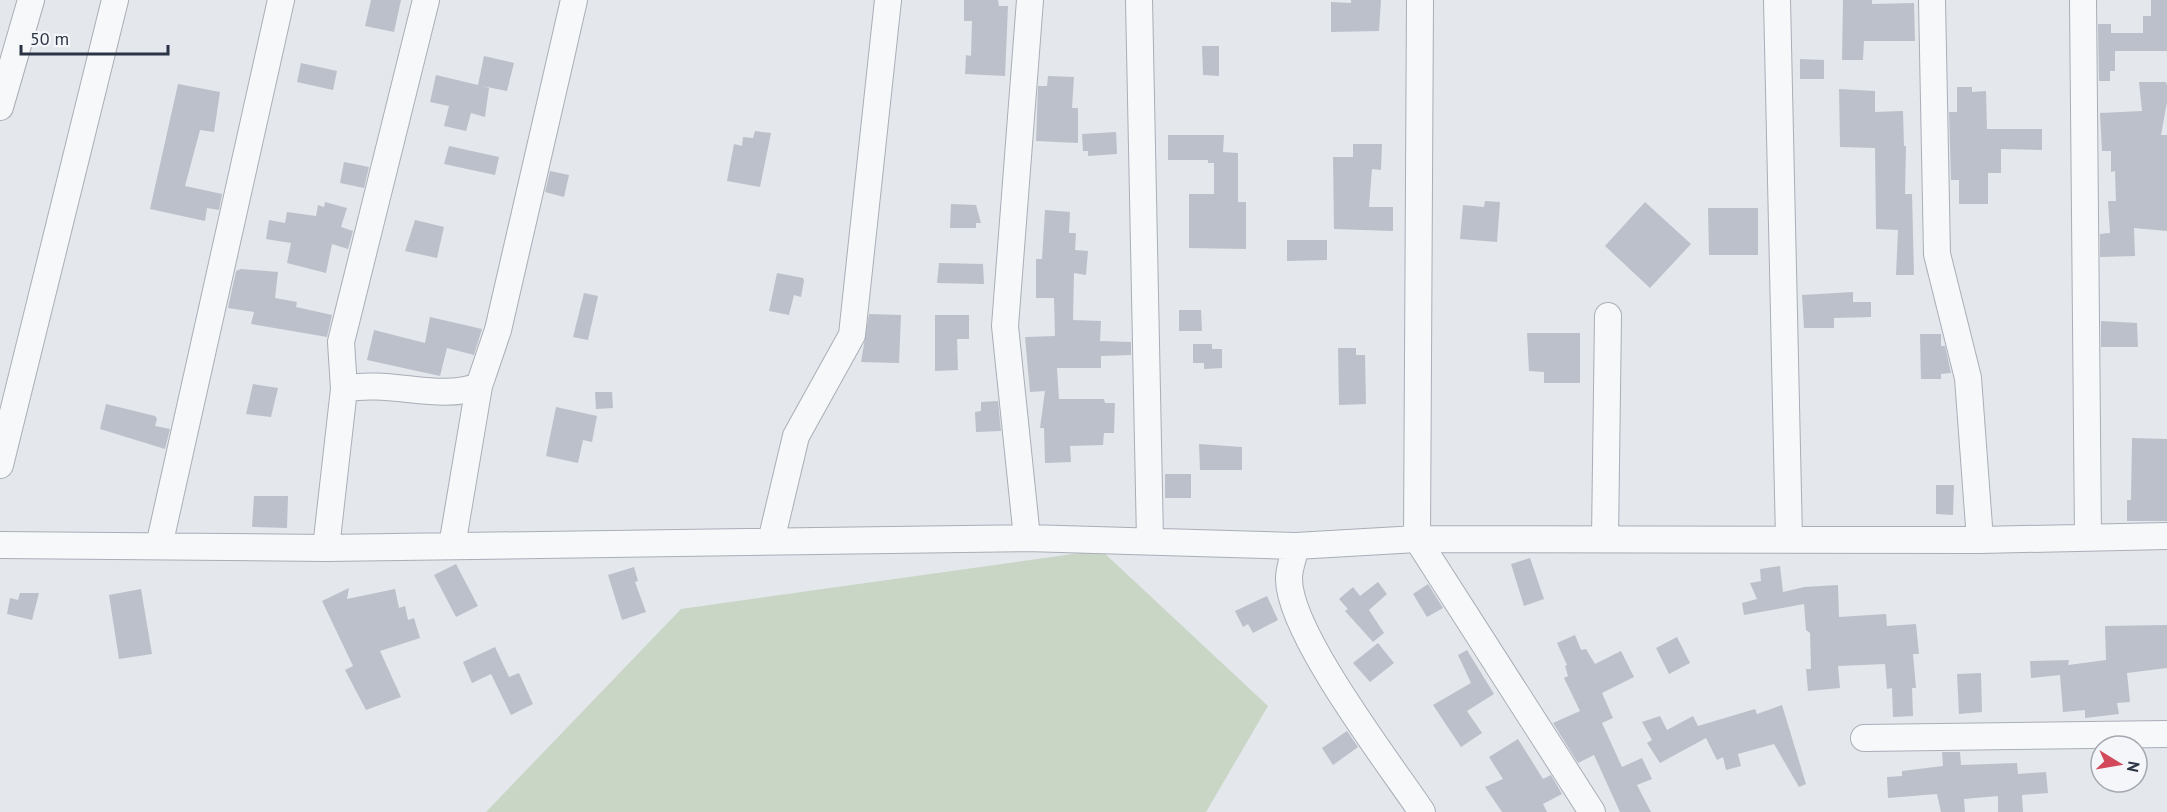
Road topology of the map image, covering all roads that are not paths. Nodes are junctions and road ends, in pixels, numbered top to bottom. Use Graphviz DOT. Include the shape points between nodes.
graph roads {
  1 [pos="31,0"];
  2 [pos="115,0"];
  3 [pos="281,0"];
  4 [pos="426,0"];
  5 [pos="574,0"];
  6 [pos="888,0"];
  7 [pos="1030,0"];
  8 [pos="1139,0"];
  9 [pos="1420,0"];
  10 [pos="1777,0"];
  11 [pos="1932,0"];
  12 [pos="2083,0"];
  13 [pos="0,108"];
  14 [pos="1608,315"];
  15 [pos="478,386"];
  16 [pos="344,389"];
  17 [pos="0,465"];
  18 [pos="2167,536"];
  19 [pos="2088,537"];
  20 [pos="1027,538"];
  21 [pos="1417,539"];
  22 [pos="1605,539"];
  23 [pos="1789,539"];
  24 [pos="1150,540"];
  25 [pos="1980,540"];
  26 [pos="771,542"];
  27 [pos="0,545"];
  28 [pos="159,546"];
  29 [pos="452,546"];
  30 [pos="1296,546"];
  31 [pos="326,548"];
  32 [pos="2167,735"];
  33 [pos="1864,738"];
  34 [pos="1422,812"];
  35 [pos="1592,812"];
  1 -- 13 [label="street"];
  2 -- 17 [label="street"];
  3 -- 28 [label="street"];
  4 -- 16 [label="street" via="341,342"];
  5 -- 15 [label="street" via="498,330"];
  6 -- 26 [label="street" via="852,335 796,436"];
  7 -- 20 [label="street" via="1005,326"];
  8 -- 24 [label="street"];
  9 -- 21 [label="street"];
  10 -- 23 [label="street"];
  11 -- 25 [label="street" via="1937,254 1968,378"];
  12 -- 19 [label="street"];
  14 -- 22 [label="street"];
  15 -- 16 [label="street" via="465,392 382,385"];
  15 -- 29 [label="street"];
  16 -- 31 [label="street"];
  18 -- 19 [label="street"];
  19 -- 25 [label="street"];
  20 -- 24 [label="street"];
  20 -- 26 [label="street"];
  21 -- 22 [label="street"];
  21 -- 30 [label="street"];
  21 -- 35 [label="street"];
  22 -- 23 [label="street"];
  23 -- 25 [label="street"];
  24 -- 30 [label="street"];
  26 -- 29 [label="street"];
  27 -- 28 [label="street"];
  28 -- 31 [label="street"];
  29 -- 31 [label="street"];
  30 -- 34 [label="street" via="1288,578 1296,615 1339,690"];
  32 -- 33 [label="street"];
}
